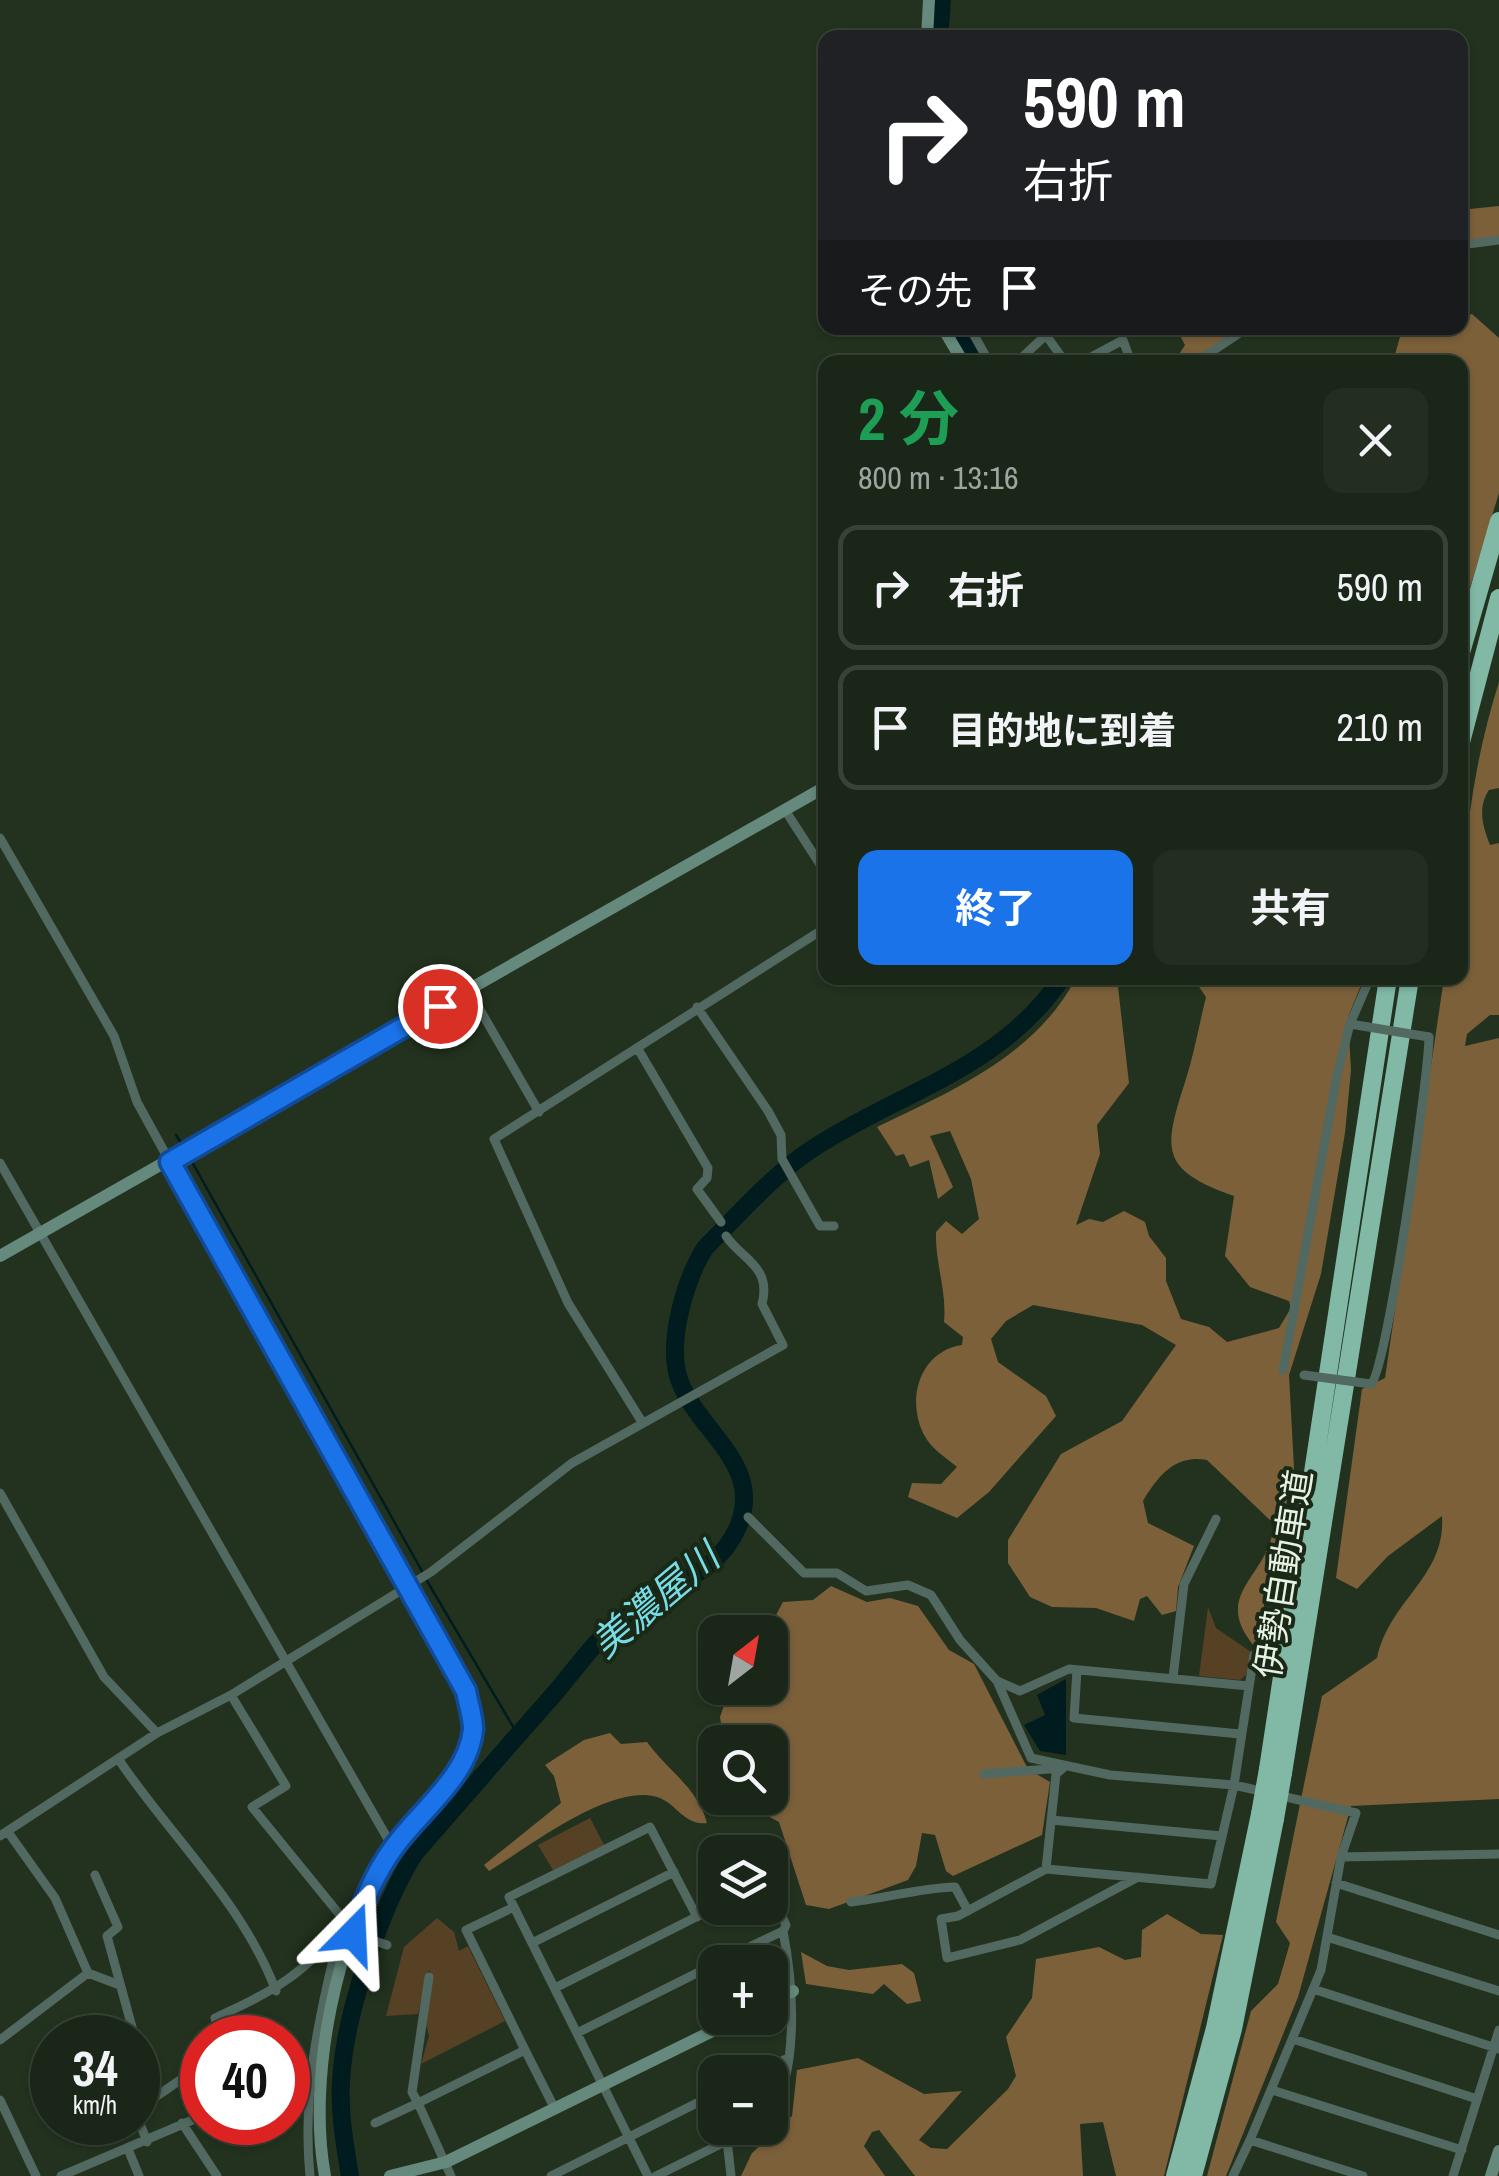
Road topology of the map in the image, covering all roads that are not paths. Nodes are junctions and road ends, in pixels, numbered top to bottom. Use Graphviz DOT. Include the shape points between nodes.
graph roads {
  1 [pos="929,0"];
  2 [pos="927,30"];
  3 [pos="1499,240"];
  4 [pos="1468,244"];
  5 [pos="1046,335"];
  6 [pos="1236,335"];
  7 [pos="1025,355"];
  8 [pos="1095,355"];
  9 [pos="1129,355"];
  10 [pos="1206,355"];
  11 [pos="1499,521"];
  12 [pos="1499,598"];
  13 [pos="1468,628"];
  14 [pos="1468,716"];
  15 [pos="818,791"];
  16 [pos="785,810"];
  17 [pos="0,838"];
  18 [pos="818,861"];
  19 [pos="818,932"];
  20 [pos="1367,985"];
  21 [pos="1387,985"];
  22 [pos="1409,985"];
  23 [pos="468,989"];
  24 [pos="697,1007"];
  25 [pos="1350,1024"];
  26 [pos="638,1049"];
  27 [pos="539,1112"];
  28 [pos="170,1162"];
  29 [pos="0,1164"];
  30 [pos="721,1222"];
  31 [pos="834,1226"];
  32 [pos="40,1234"];
  33 [pos="726,1236"];
  34 [pos="0,1256"];
  35 [pos="1283,1370"];
  36 [pos="1304,1375"];
  37 [pos="642,1422"];
  38 [pos="0,1494"];
  39 [pos="748,1517"];
  40 [pos="1216,1519"];
  41 [pos="408,1586"];
  42 [pos="1259,1650"];
  43 [pos="286,1661"];
  44 [pos="1076,1670"];
  45 [pos="1173,1678"];
  46 [pos="997,1682"];
  47 [pos="1249,1686"];
  48 [pos="231,1694"];
  49 [pos="158,1733"];
  50 [pos="1240,1734"];
  51 [pos="119,1760"];
  52 [pos="1066,1767"];
  53 [pos="1275,1771"];
  54 [pos="984,1774"];
  55 [pos="1234,1785"];
  56 [pos="1268,1816"];
  57 [pos="1051,1820"];
  58 [pos="4,1834"];
  59 [pos="1222,1836"];
  60 [pos="393,1848"];
  61 [pos="1499,1854"];
  62 [pos="1340,1857"];
  63 [pos="1046,1869"];
  64 [pos="674,1872"];
  65 [pos="95,1876"];
  66 [pos="1138,1877"];
  67 [pos="1336,1883"];
  68 [pos="851,1902"];
  69 [pos="514,1907"];
  70 [pos="968,1910"];
  71 [pos="696,1917"];
  72 [pos="786,1925"];
  73 [pos="353,1929"];
  74 [pos="783,1932"];
  75 [pos="1499,1934"];
  76 [pos="1327,1937"];
  77 [pos="332,1939"];
  78 [pos="532,1943"];
  79 [pos="387,1945"];
  80 [pos="755,1945"];
  81 [pos="88,1972"];
  82 [pos="698,1972"];
  83 [pos="429,1977"];
  84 [pos="117,1984"];
  85 [pos="554,1988"];
  86 [pos="1313,1989"];
  87 [pos="276,1991"];
  88 [pos="794,1991"];
  89 [pos="1499,1991"];
  90 [pos="788,1994"];
  91 [pos="127,2015"];
  92 [pos="222,2015"];
  93 [pos="1499,2030"];
  94 [pos="577,2033"];
  95 [pos="705,2035"];
  96 [pos="0,2040"];
  97 [pos="1292,2040"];
  98 [pos="1496,2048"];
  99 [pos="525,2050"];
  100 [pos="786,2055"];
  101 [pos="603,2085"];
  102 [pos="1272,2090"];
  103 [pos="1477,2099"];
  104 [pos="0,2100"];
  105 [pos="418,2102"];
  106 [pos="698,2103"];
  107 [pos="555,2108"];
  108 [pos="374,2123"];
  109 [pos="630,2138"];
  110 [pos="1250,2140"];
  111 [pos="138,2145"];
  112 [pos="197,2145"];
  113 [pos="717,2145"];
  114 [pos="728,2145"];
  115 [pos="128,2149"];
  116 [pos="1462,2150"];
  117 [pos="1499,2151"];
  118 [pos="446,2162"];
  119 [pos="36,2176"];
  120 [pos="61,2176"];
  121 [pos="139,2176"];
  122 [pos="217,2176"];
  123 [pos="310,2176"];
  124 [pos="324,2176"];
  125 [pos="390,2176"];
  126 [pos="451,2176"];
  127 [pos="551,2176"];
  128 [pos="652,2176"];
  129 [pos="730,2176"];
  130 [pos="1175,2176"];
  131 [pos="1193,2176"];
  132 [pos="1233,2176"];
  133 [pos="1363,2176"];
  134 [pos="1453,2176"];
  135 [pos="1491,2176"];
  1 -- 2 [label="street"];
  3 -- 4 [label="street"];
  5 -- 7 [label="street"];
  6 -- 10 [label="street"];
  8 -- 9 [label="street" via="1124,340"];
  11 -- 13 [label="highway"];
  12 -- 14 [label="highway"];
  15 -- 16 [label="street"];
  16 -- 18 [label="street"];
  16 -- 23 [label="street"];
  17 -- 28 [label="street" via="114,1036 137,1102"];
  19 -- 24 [label="street"];
  20 -- 25 [label="street"];
  21 -- 53 [label="highway, 伊勢自動車道"];
  22 -- 53 [label="highway, 伊勢自動車道"];
  23 -- 27 [label="street"];
  23 -- 28 [label="street"];
  24 -- 26 [label="street"];
  24 -- 31 [label="street" via="768,1110 781,1135 782,1159 820,1226"];
  25 -- 35 [label="street"];
  25 -- 36 [label="street, bridge" via="1429,1036 1380,1370 1371,1384"];
  26 -- 27 [label="street"];
  26 -- 30 [label="street" via="708,1168 697,1188"];
  27 -- 37 [label="street" via="494,1138 568,1303"];
  28 -- 32 [label="street"];
  28 -- 41 [label="street"];
  29 -- 32 [label="street"];
  32 -- 34 [label="street"];
  32 -- 43 [label="street"];
  33 -- 37 [label="street" via="753,1260 765,1292 762,1304 784,1346"];
  37 -- 41 [label="street" via="572,1463"];
  38 -- 49 [label="street" via="104,1677"];
  39 -- 46 [label="street" via="804,1573 837,1572 866,1592 908,1586 928,1592"];
  40 -- 45 [label="street" via="1182,1592"];
  41 -- 43 [label="street"];
  41 -- 60 [label="street" via="466,1691 473,1728 458,1766"];
  42 -- 47 [label="street"];
  43 -- 48 [label="street"];
  43 -- 60 [label="street"];
  44 -- 45 [label="street"];
  44 -- 46 [label="street" via="1058,1671 1020,1691"];
  44 -- 50 [label="street" via="1074,1718"];
  45 -- 47 [label="street"];
  46 -- 52 [label="street" via="1031,1758"];
  47 -- 50 [label="street"];
  48 -- 49 [label="street"];
  48 -- 73 [label="street" via="286,1786 252,1807"];
  49 -- 51 [label="street"];
  50 -- 55 [label="street"];
  51 -- 58 [label="street"];
  51 -- 87 [label="street" via="232,1904"];
  52 -- 54 [label="street"];
  52 -- 55 [label="street"];
  52 -- 57 [label="street" via="1056,1774"];
  53 -- 56 [label="highway, 伊勢自動車道, bridge"];
  55 -- 59 [label="street"];
  55 -- 62 [label="street" via="1356,1812"];
  56 -- 130 [label="highway, 伊勢自動車道"];
  56 -- 131 [label="highway, 伊勢自動車道" via="1233,2029"];
  57 -- 59 [label="street"];
  57 -- 63 [label="street"];
  58 -- 81 [label="street" via="55,1898"];
  59 -- 66 [label="street" via="1211,1884"];
  60 -- 73 [label="street"];
  61 -- 62 [label="street"];
  62 -- 67 [label="street"];
  63 -- 66 [label="street"];
  63 -- 70 [label="street"];
  64 -- 69 [label="street" via="650,1827 508,1897"];
  64 -- 71 [label="street"];
  64 -- 78 [label="street"];
  65 -- 84 [label="street" via="118,1927 107,1936"];
  66 -- 70 [label="street" via="1020,1940 947,1958 941,1919"];
  67 -- 75 [label="street"];
  67 -- 76 [label="street"];
  68 -- 70 [label="street" via="913,1888 955,1887"];
  69 -- 78 [label="street"];
  69 -- 99 [label="street" via="466,1930"];
  71 -- 85 [label="street"];
  72 -- 74 [label="street"];
  73 -- 77 [label="street"];
  73 -- 79 [label="street"];
  73 -- 124 [label="street" via="322,2062"];
  74 -- 80 [label="street"];
  74 -- 88 [label="street"];
  76 -- 86 [label="street"];
  76 -- 89 [label="street"];
  77 -- 87 [label="street"];
  77 -- 123 [label="street" via="338,1942 314,2038 307,2100"];
  78 -- 85 [label="street"];
  81 -- 84 [label="street"];
  81 -- 96 [label="street"];
  82 -- 94 [label="street"];
  83 -- 105 [label="street" via="412,2092"];
  84 -- 91 [label="street"];
  85 -- 94 [label="street"];
  86 -- 97 [label="street"];
  86 -- 98 [label="street"];
  87 -- 92 [label="street"];
  88 -- 90 [label="street"];
  88 -- 100 [label="street"];
  93 -- 98 [label="street"];
  94 -- 101 [label="street"];
  95 -- 101 [label="street"];
  97 -- 102 [label="street"];
  97 -- 103 [label="street"];
  98 -- 103 [label="street"];
  99 -- 105 [label="street"];
  99 -- 107 [label="street"];
  101 -- 107 [label="street"];
  101 -- 109 [label="street"];
  102 -- 110 [label="street"];
  102 -- 116 [label="street"];
  103 -- 116 [label="street"];
  104 -- 119 [label="street"];
  105 -- 108 [label="street"];
  105 -- 118 [label="street"];
  106 -- 109 [label="street"];
  107 -- 118 [label="street"];
  109 -- 127 [label="street"];
  109 -- 128 [label="street"];
  110 -- 132 [label="street"];
  110 -- 133 [label="street"];
  111 -- 115 [label="street"];
  112 -- 122 [label="street"];
  113 -- 128 [label="street"];
  114 -- 129 [label="street"];
  115 -- 120 [label="street"];
  115 -- 121 [label="street"];
  116 -- 134 [label="street"];
  117 -- 135 [label="street"];
  118 -- 125 [label="street"];
  118 -- 126 [label="street"];
}
